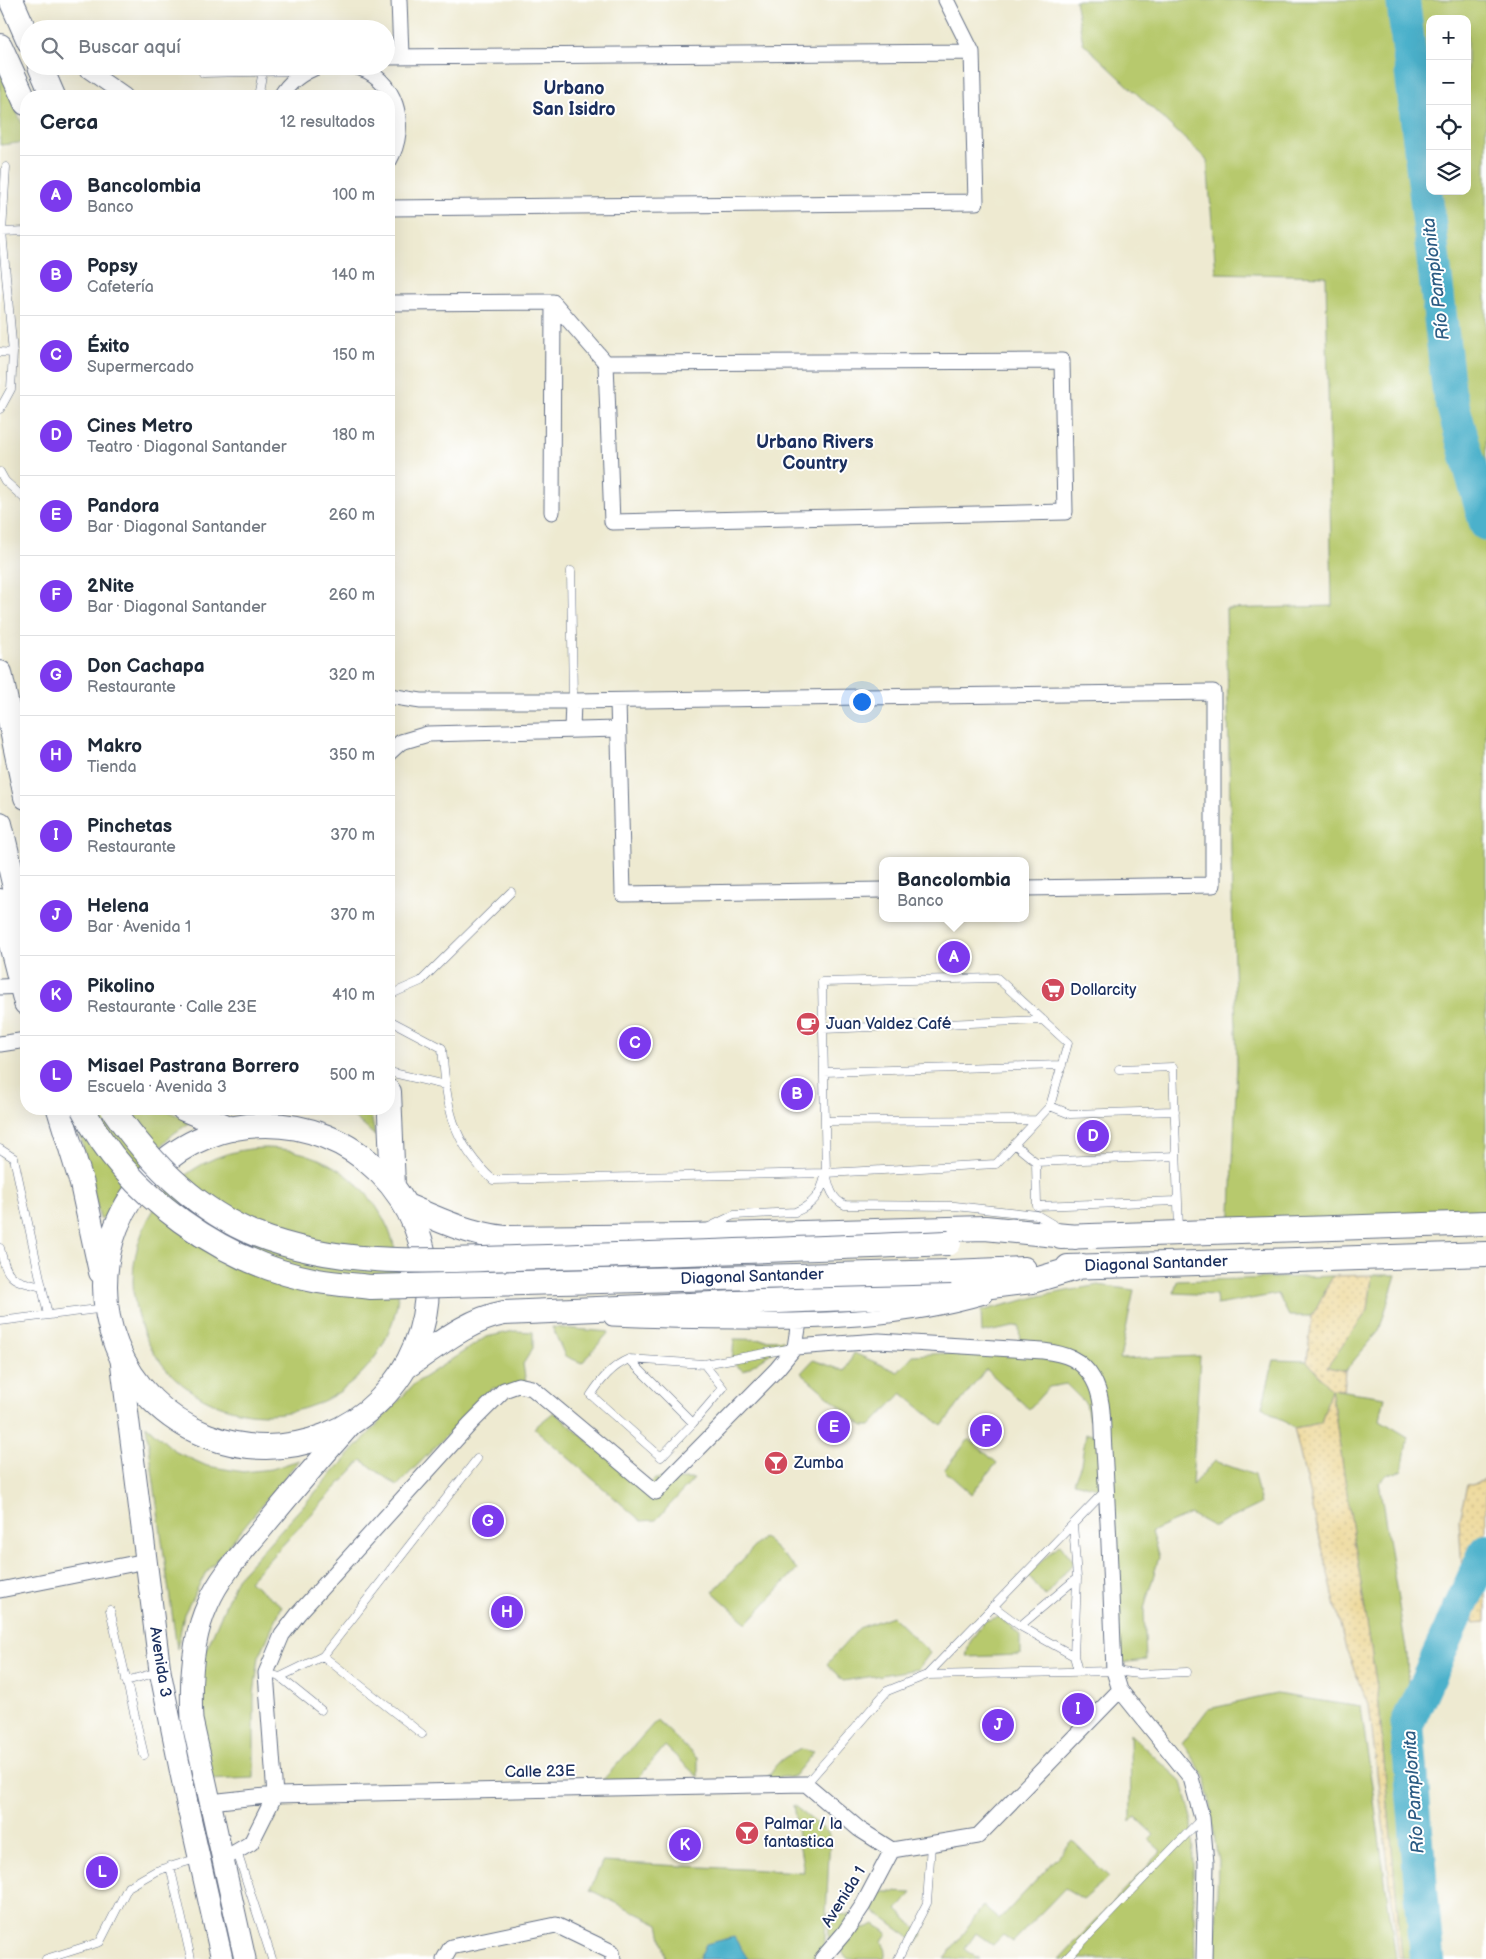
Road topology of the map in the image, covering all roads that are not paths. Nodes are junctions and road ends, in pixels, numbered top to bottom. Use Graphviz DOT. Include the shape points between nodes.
graph roads {
  1 [pos="11,0"];
  2 [pos="400,0"];
  3 [pos="946,0"];
  4 [pos="21,20"];
  5 [pos="0,46"];
  6 [pos="395,47"];
  7 [pos="972,52"];
  8 [pos="395,56"];
  9 [pos="44,75"];
  10 [pos="95,75"];
  11 [pos="262,75"];
  12 [pos="304,75"];
  13 [pos="373,75"];
  14 [pos="20,90"];
  15 [pos="51,90"];
  16 [pos="116,90"];
  17 [pos="259,90"];
  18 [pos="286,90"];
  19 [pos="388,90"];
  20 [pos="395,104"];
  21 [pos="395,150"];
  22 [pos="6,166"];
  23 [pos="395,208"];
  24 [pos="20,231"];
  25 [pos="2,232"];
  26 [pos="553,302"];
  27 [pos="395,303"];
  28 [pos="0,352"];
  29 [pos="13,354"];
  30 [pos="606,363"];
  31 [pos="0,409"];
  32 [pos="0,472"];
  33 [pos="20,495"];
  34 [pos="552,512"];
  35 [pos="571,571"];
  36 [pos="0,673"];
  37 [pos="395,697"];
  38 [pos="573,701"];
  39 [pos="618,701"];
  40 [pos="618,729"];
  41 [pos="572,730"];
  42 [pos="395,748"];
  43 [pos="20,757"];
  44 [pos="0,824"];
  45 [pos="1029,888"];
  46 [pos="879,890"];
  47 [pos="511,892"];
  48 [pos="0,901"];
  49 [pos="20,909"];
  50 [pos="16,992"];
  51 [pos="395,992"];
  52 [pos="1043,1020"];
  53 [pos="395,1023"];
  54 [pos="822,1029"];
  55 [pos="20,1041"];
  56 [pos="0,1044"];
  57 [pos="1062,1065"];
  58 [pos="1119,1069"];
  59 [pos="824,1072"];
  60 [pos="395,1073"];
  61 [pos="445,1085"];
  62 [pos="1050,1106"];
  63 [pos="1175,1111"];
  64 [pos="61,1115"];
  65 [pos="87,1115"];
  66 [pos="117,1115"];
  67 [pos="197,1115"];
  68 [pos="267,1115"];
  69 [pos="391,1115"];
  70 [pos="1037,1120"];
  71 [pos="825,1121"];
  72 [pos="256,1125"];
  73 [pos="232,1129"];
  74 [pos="1014,1144"];
  75 [pos="0,1149"];
  76 [pos="1176,1156"];
  77 [pos="1036,1162"];
  78 [pos="826,1173"];
  79 [pos="400,1196"];
  80 [pos="1177,1201"];
  81 [pos="1486,1222"];
  82 [pos="1179,1232"];
  83 [pos="689,1236"];
  84 [pos="1076,1237"];
  85 [pos="0,1248"];
  86 [pos="1486,1254"];
  87 [pos="1083,1266"];
  88 [pos="1032,1282"];
  89 [pos="42,1287"];
  90 [pos="105,1298"];
  91 [pos="562,1310"];
  92 [pos="48,1315"];
  93 [pos="0,1321"];
  94 [pos="799,1322"];
  95 [pos="795,1348"];
  96 [pos="122,1360"];
  97 [pos="629,1360"];
  98 [pos="704,1364"];
  99 [pos="405,1367"];
  100 [pos="355,1420"];
  101 [pos="693,1423"];
  102 [pos="477,1459"];
  103 [pos="1106,1490"];
  104 [pos="1073,1524"];
  105 [pos="146,1562"];
  106 [pos="1077,1578"];
  107 [pos="0,1590"];
  108 [pos="993,1606"];
  109 [pos="110,1610"];
  110 [pos="1020,1626"];
  111 [pos="324,1656"];
  112 [pos="1074,1656"];
  113 [pos="160,1671"];
  114 [pos="1078,1671"];
  115 [pos="1114,1671"];
  116 [pos="1187,1672"];
  117 [pos="273,1675"];
  118 [pos="927,1676"];
  119 [pos="126,1681"];
  120 [pos="1120,1690"];
  121 [pos="321,1710"];
  122 [pos="422,1734"];
  123 [pos="144,1755"];
  124 [pos="806,1784"];
  125 [pos="275,1795"];
  126 [pos="210,1802"];
  127 [pos="1202,1818"];
  128 [pos="931,1844"];
  129 [pos="892,1850"];
  130 [pos="229,1856"];
  131 [pos="199,1858"];
  132 [pos="170,1866"];
  133 [pos="46,1959"];
  134 [pos="192,1959"];
  135 [pos="222,1959"];
  136 [pos="245,1959"];
  137 [pos="272,1959"];
  138 [pos="444,1959"];
  139 [pos="614,1959"];
  140 [pos="823,1959"];
  141 [pos="898,1959"];
  142 [pos="1066,1959"];
  143 [pos="1204,1959"];
  1 -- 4 [label="main road"];
  2 -- 6 [label="street"];
  3 -- 7 [label="street"];
  5 -- 14 [label="main road"];
  7 -- 8 [label="street"];
  7 -- 23 [label="street" via="976,202"];
  9 -- 15 [label="main road"];
  10 -- 16 [label="street"];
  11 -- 17 [label="lane"];
  12 -- 18 [label="street"];
  13 -- 19 [label="street"];
  20 -- 21 [label="street" via="400,130"];
  22 -- 25 [label="lane"];
  24 -- 25 [label="lane"];
  25 -- 29 [label="lane"];
  26 -- 27 [label="street"];
  26 -- 30 [label="street"];
  26 -- 34 [label="street"];
  28 -- 29 [label="lane"];
  29 -- 31 [label="lane" via="10,389"];
  30 -- 30 [label="street" via="612,522 1065,512 1062,361"];
  32 -- 33 [label="lane"];
  35 -- 38 [label="lane"];
  36 -- 43 [label="main road"];
  37 -- 38 [label="street" via="421,701"];
  38 -- 39 [label="street"];
  38 -- 41 [label="street"];
  39 -- 40 [label="street"];
  39 -- 45 [label="street" via="1213,692 1213,885"];
  40 -- 41 [label="street"];
  40 -- 46 [label="street" via="623,894"];
  41 -- 42 [label="street" via="428,734 401,742"];
  44 -- 49 [label="main road"];
  47 -- 51 [label="lane" via="422,981"];
  48 -- 50 [label="main road"];
  52 -- 54 [label="lane"];
  52 -- 54 [label="lane" via="997,978 822,982"];
  52 -- 57 [label="lane" via="1068,1043"];
  53 -- 61 [label="lane" via="442,1048"];
  54 -- 59 [label="lane"];
  55 -- 56 [label="street"];
  57 -- 59 [label="lane"];
  57 -- 62 [label="lane"];
  58 -- 63 [label="lane" via="1174,1067"];
  59 -- 71 [label="lane"];
  60 -- 61 [label="lane"];
  61 -- 78 [label="lane" via="461,1142 476,1165 493,1180"];
  62 -- 63 [label="lane" via="1070,1114"];
  62 -- 70 [label="lane"];
  63 -- 76 [label="lane"];
  64 -- 90 [label="main road" via="82,1184"];
  65 -- 87 [label="main road, Diagonal Santander, bridge" via="110,1151 136,1181 201,1234 236,1254 273,1269 318,1281 371,1287"];
  66 -- 84 [label="main road, Diagonal Santander, bridge" via="153,1161 183,1191 217,1214 254,1233 327,1255 373,1260 613,1256"];
  67 -- 73 [label="main road"];
  68 -- 72 [label="main road"];
  69 -- 79 [label="main road"];
  70 -- 71 [label="lane"];
  70 -- 74 [label="lane"];
  71 -- 78 [label="lane"];
  72 -- 73 [label="main road"];
  72 -- 79 [label="main road" via="288,1126 332,1139 372,1164"];
  73 -- 90 [label="main road" via="201,1139 180,1151 137,1190 114,1233 106,1268"];
  74 -- 77 [label="lane"];
  74 -- 78 [label="lane" via="996,1164"];
  75 -- 89 [label="lane" via="14,1158"];
  76 -- 77 [label="lane"];
  76 -- 80 [label="lane"];
  77 -- 80 [label="lane" via="1037,1206"];
  78 -- 83 [label="lane" via="816,1198 803,1209 734,1215"];
  78 -- 84 [label="lane" via="833,1196 845,1205 955,1206 1037,1215"];
  79 -- 83 [label="main road" via="460,1229 488,1236 540,1239"];
  79 -- 99 [label="main road" via="420,1237 428,1286 424,1320"];
  80 -- 82 [label="lane"];
  81 -- 82 [label="main road, Diagonal Santander"];
  82 -- 84 [label="main road, Diagonal Santander"];
  83 -- 84 [label="main road" via="985,1228"];
  85 -- 89 [label="lane" via="5,1270 19,1282"];
  86 -- 87 [label="main road, Diagonal Santander"];
  87 -- 88 [label="main road"];
  88 -- 91 [label="main road" via="944,1293 852,1299"];
  88 -- 94 [label="street" via="927,1310 861,1319"];
  89 -- 92 [label="lane"];
  90 -- 92 [label="lane"];
  90 -- 96 [label="main road" via="109,1326"];
  91 -- 94 [label="street" via="623,1319"];
  91 -- 99 [label="main road" via="504,1313 482,1318"];
  92 -- 93 [label="lane"];
  94 -- 95 [label="street"];
  95 -- 98 [label="lane"];
  95 -- 103 [label="street" via="879,1341 1012,1348 1068,1355 1084,1367 1100,1394"];
  95 -- 117 [label="street" via="656,1492 532,1388 518,1386 504,1390 298,1614 282,1635"];
  96 -- 100 [label="main road" via="143,1392 172,1418 224,1442 263,1448 302,1443 339,1430"];
  96 -- 105 [label="main road, Avenida 3"];
  97 -- 98 [label="lane"];
  97 -- 101 [label="lane"];
  97 -- 101 [label="lane" via="602,1378 591,1395 661,1456"];
  98 -- 101 [label="lane" via="724,1388"];
  99 -- 100 [label="main road" via="385,1394"];
  100 -- 126 [label="main road, Avenida 3" via="244,1549 224,1576 204,1614 192,1671 191,1703"];
  102 -- 111 [label="lane"];
  103 -- 104 [label="lane"];
  103 -- 115 [label="street"];
  104 -- 106 [label="lane"];
  104 -- 108 [label="lane"];
  105 -- 107 [label="street"];
  105 -- 113 [label="main road, Avenida 3"];
  106 -- 110 [label="lane"];
  106 -- 112 [label="lane"];
  108 -- 110 [label="lane"];
  108 -- 118 [label="lane"];
  109 -- 119 [label="lane"];
  110 -- 112 [label="lane"];
  111 -- 117 [label="lane"];
  111 -- 122 [label="lane"];
  112 -- 114 [label="lane"];
  113 -- 119 [label="lane"];
  113 -- 131 [label="main road, Avenida 3"];
  114 -- 115 [label="lane"];
  114 -- 118 [label="lane"];
  115 -- 116 [label="lane" via="1139,1674"];
  115 -- 120 [label="street"];
  117 -- 121 [label="lane"];
  117 -- 125 [label="street"];
  118 -- 124 [label="lane" via="887,1691"];
  119 -- 123 [label="lane"];
  120 -- 127 [label="street" via="1191,1778"];
  120 -- 128 [label="street" via="978,1836"];
  124 -- 125 [label="street, Calle 23E"];
  124 -- 129 [label="street" via="858,1829"];
  125 -- 126 [label="street, Calle 23E"];
  125 -- 130 [label="street" via="251,1842"];
  126 -- 130 [label="main road, Avenida 3"];
  127 -- 142 [label="lane"];
  127 -- 143 [label="street" via="1206,1863"];
  128 -- 129 [label="street"];
  128 -- 141 [label="lane" via="927,1903"];
  129 -- 140 [label="street, Avenida 1" via="863,1905"];
  130 -- 136 [label="main road, Avenida 3"];
  130 -- 137 [label="lane"];
  131 -- 132 [label="lane"];
  131 -- 135 [label="main road, Avenida 3"];
  132 -- 133 [label="lane" via="128,1887 100,1942"];
  132 -- 134 [label="lane"];
  138 -- 139 [label="street" via="451,1947 556,1925 612,1952"];
}
